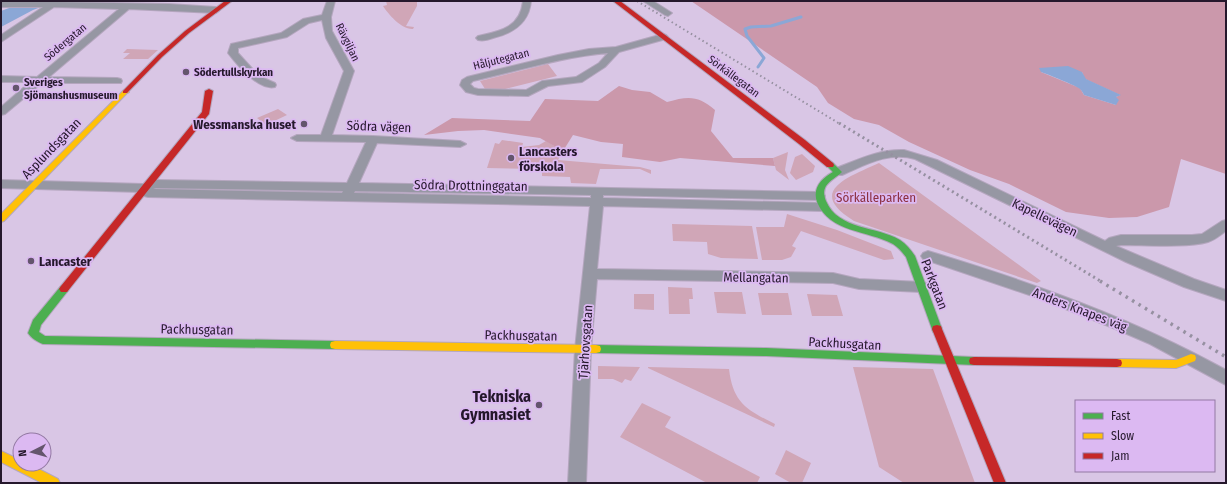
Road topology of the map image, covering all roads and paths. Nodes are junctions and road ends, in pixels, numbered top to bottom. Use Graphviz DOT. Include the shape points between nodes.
graph roads {
  1 [pos="229,1"];
  2 [pos="331,1"];
  3 [pos="527,1"];
  4 [pos="616,1"];
  5 [pos="648,1"];
  6 [pos="1,4"];
  7 [pos="49,5"];
  8 [pos="126,6"];
  9 [pos="216,10"];
  10 [pos="668,13"];
  11 [pos="326,17"];
  12 [pos="662,37"];
  13 [pos="481,38"];
  14 [pos="1,39"];
  15 [pos="616,50"];
  16 [pos="1,79"];
  17 [pos="39,80"];
  18 [pos="117,81"];
  19 [pos="271,85"];
  20 [pos="209,91"];
  21 [pos="1,112"];
  22 [pos="297,138"];
  23 [pos="326,139"];
  24 [pos="373,139"];
  25 [pos="460,144"];
  26 [pos="838,172"];
  27 [pos="1,184"];
  28 [pos="34,185"];
  29 [pos="144,188"];
  30 [pos="348,192"];
  31 [pos="597,197"];
  32 [pos="821,201"];
  33 [pos="1,219"];
  34 [pos="1226,224"];
  35 [pos="1107,247"];
  36 [pos="928,256"];
  37 [pos="590,274"];
  38 [pos="921,287"];
  39 [pos="1226,296"];
  40 [pos="583,349"];
  41 [pos="1192,358"];
  42 [pos="950,360"];
  43 [pos="1226,378"];
  44 [pos="1,456"];
  45 [pos="54,483"];
  46 [pos="578,483"];
  47 [pos="1000,483"];
  1 -- 9 [label="street, Asplundsgatan"];
  2 -- 11 [label="street, Rävgiljan"];
  3 -- 13 [label="street" via="528,9 520,23 504,33"];
  4 -- 12 [label="street, Sörkällegatan"];
  5 -- 10 [label="street"];
  6 -- 7 [label="street"];
  7 -- 8 [label="street"];
  7 -- 14 [label="street"];
  8 -- 9 [label="street"];
  8 -- 17 [label="street, Södergatan"];
  9 -- 28 [label="street, Asplundsgatan" via="160,56"];
  11 -- 19 [label="street" via="306,21 284,34 234,46 234,54 256,78"];
  11 -- 23 [label="street, Rävgiljan" via="329,35 349,71"];
  12 -- 15 [label="street, Håljutegatan"];
  12 -- 26 [label="street, Sörkällegatan"];
  15 -- 15 [label="street, Håljutegatan" via="558,58 470,79 465,85 470,90 478,92 528,93 546,83 582,79 602,65"];
  16 -- 17 [label="street"];
  17 -- 18 [label="street"];
  17 -- 21 [label="street, Södergatan"];
  20 -- 29 [label="street" via="206,112"];
  22 -- 23 [label="street, Södra vägen"];
  23 -- 24 [label="street, Södra vägen"];
  24 -- 25 [label="street, Södra vägen"];
  24 -- 30 [label="street"];
  26 -- 32 [label="street" via="825,180 821,188"];
  26 -- 35 [label="street, Kapellevägen" via="893,153 903,153 949,170"];
  27 -- 28 [label="street, Södra Drottninggatan"];
  28 -- 29 [label="street, Södra Drottninggatan"];
  28 -- 33 [label="street, Asplundsgatan"];
  29 -- 30 [label="street, Södra Drottninggatan" via="148,193"];
  29 -- 40 [label="street, Packhusgatan" via="37,323 33,333 37,337 43,340"];
  30 -- 31 [label="street, Södra Drottninggatan"];
  31 -- 32 [label="street, Södra Drottninggatan"];
  31 -- 37 [label="street, Tjärhovsgatan"];
  32 -- 38 [label="street, Parkgatan" via="832,217 904,247 910,256"];
  34 -- 35 [label="street" via="1205,238 1121,240 1114,241"];
  35 -- 39 [label="street, Kapellevägen" via="1158,271"];
  36 -- 41 [label="street, Anders Knapes väg" via="1061,300 1119,323"];
  37 -- 38 [label="street, Mellangatan" via="832,278 859,284"];
  37 -- 40 [label="street, Tjärhovsgatan"];
  38 -- 42 [label="street, Parkgatan"];
  40 -- 42 [label="street, Packhusgatan" via="766,352"];
  40 -- 46 [label="street, Tjärhovsgatan"];
  41 -- 42 [label="street, Packhusgatan" via="1176,364"];
  41 -- 43 [label="street, Anders Knapes väg"];
  42 -- 47 [label="street, Parkgatan"];
  44 -- 45 [label="street"];
}
